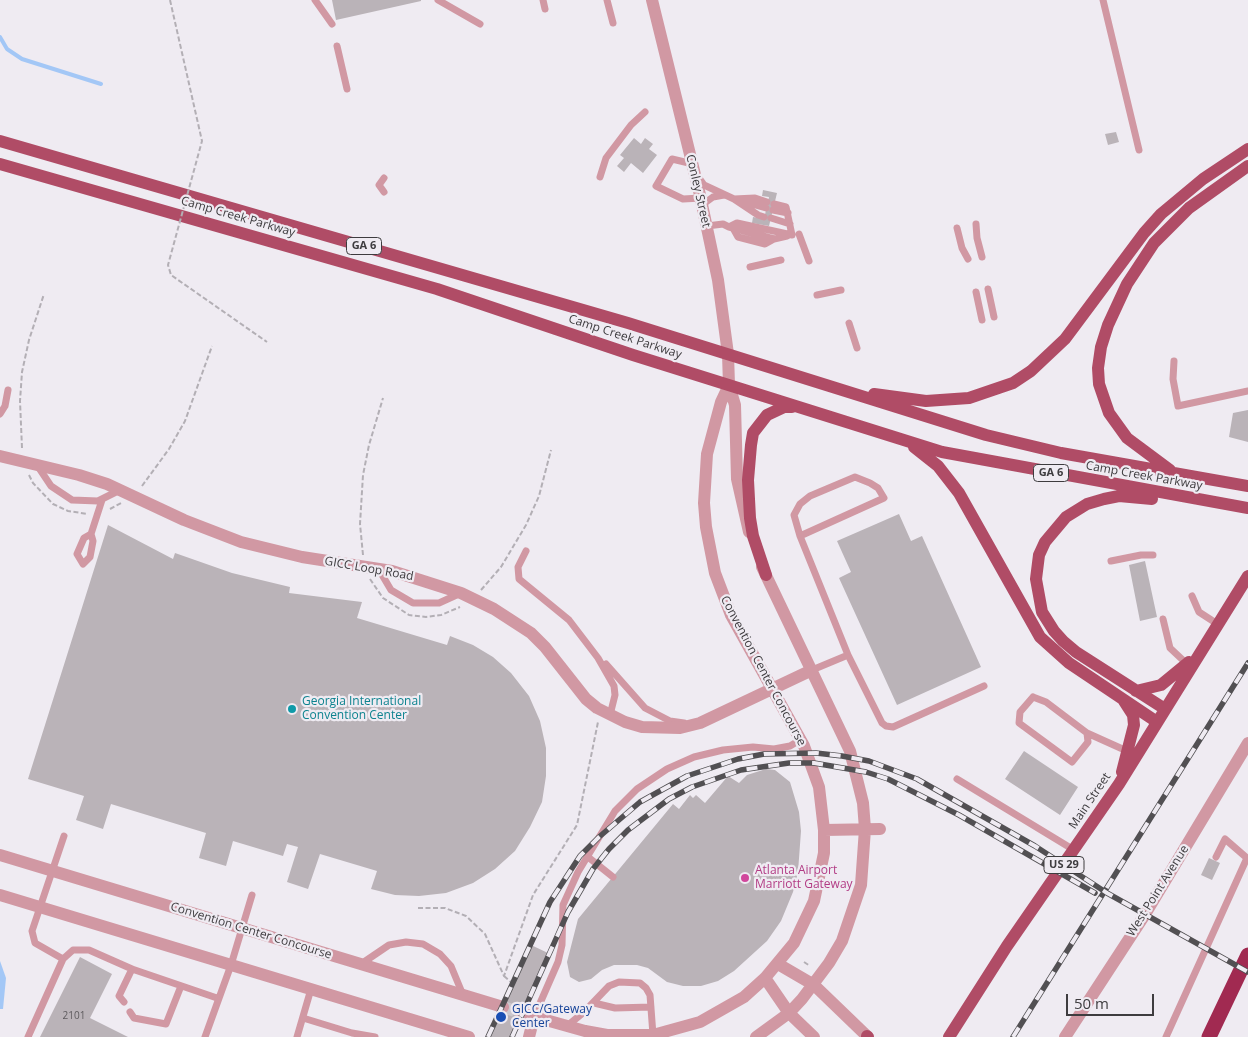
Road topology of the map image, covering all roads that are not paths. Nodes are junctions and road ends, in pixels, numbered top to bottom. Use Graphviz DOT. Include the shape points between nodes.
graph roads {
  1 [pos="315,0"];
  2 [pos="438,0"];
  3 [pos="542,0"];
  4 [pos="607,0"];
  5 [pos="652,0"];
  6 [pos="1103,0"];
  7 [pos="545,9"];
  8 [pos="332,24"];
  9 [pos="480,24"];
  10 [pos="613,24"];
  11 [pos="337,46"];
  12 [pos="346,89"];
  13 [pos="645,112"];
  14 [pos="0,141"];
  15 [pos="1248,149"];
  16 [pos="1139,150"];
  17 [pos="0,164"];
  18 [pos="1248,166"];
  19 [pos="694,168"];
  20 [pos="600,177"];
  21 [pos="384,178"];
  22 [pos="384,192"];
  23 [pos="725,195"];
  24 [pos="734,199"];
  25 [pos="701,201"];
  26 [pos="790,224"];
  27 [pos="976,224"];
  28 [pos="707,226"];
  29 [pos="728,227"];
  30 [pos="958,228"];
  31 [pos="795,235"];
  32 [pos="710,244"];
  33 [pos="982,257"];
  34 [pos="781,260"];
  35 [pos="968,260"];
  36 [pos="809,261"];
  37 [pos="750,266"];
  38 [pos="988,289"];
  39 [pos="841,290"];
  40 [pos="976,292"];
  41 [pos="817,295"];
  42 [pos="994,317"];
  43 [pos="982,320"];
  44 [pos="849,323"];
  45 [pos="857,348"];
  46 [pos="728,354"];
  47 [pos="1174,361"];
  48 [pos="729,385"];
  49 [pos="824,386"];
  50 [pos="8,390"];
  51 [pos="1248,391"];
  52 [pos="796,407"];
  53 [pos="0,414"];
  54 [pos="908,442"];
  55 [pos="0,456"];
  56 [pos="30,464"];
  57 [pos="1174,473"];
  58 [pos="1248,486"];
  59 [pos="120,489"];
  60 [pos="1196,499"];
  61 [pos="102,500"];
  62 [pos="1248,508"];
  63 [pos="91,534"];
  64 [pos="800,536"];
  65 [pos="526,552"];
  66 [pos="1153,555"];
  67 [pos="1111,561"];
  68 [pos="378,568"];
  69 [pos="766,575"];
  70 [pos="1248,576"];
  71 [pos="461,593"];
  72 [pos="1192,596"];
  73 [pos="1163,619"];
  74 [pos="1219,625"];
  75 [pos="584,637"];
  76 [pos="1208,642"];
  77 [pos="848,655"];
  78 [pos="1187,664"];
  79 [pos="812,670"];
  80 [pos="984,686"];
  81 [pos="772,689"];
  82 [pos="1136,691"];
  83 [pos="1121,697"];
  84 [pos="1165,709"];
  85 [pos="606,713"];
  86 [pos="1157,722"];
  87 [pos="700,723"];
  88 [pos="1087,733"];
  89 [pos="800,740"];
  90 [pos="1248,743"];
  91 [pos="1127,751"];
  92 [pos="957,779"];
  93 [pos="1119,784"];
  94 [pos="865,829"];
  95 [pos="880,829"];
  96 [pos="824,830"];
  97 [pos="64,836"];
  98 [pos="1074,850"];
  99 [pos="0,855"];
  100 [pos="588,857"];
  101 [pos="1216,857"];
  102 [pos="53,871"];
  103 [pos="613,877"];
  104 [pos="0,895"];
  105 [pos="252,895"];
  106 [pos="42,907"];
  107 [pos="242,928"];
  108 [pos="1248,947"];
  109 [pos="1248,955"];
  110 [pos="63,959"];
  111 [pos="361,964"];
  112 [pos="778,964"];
  113 [pos="231,965"];
  114 [pos="132,970"];
  115 [pos="765,978"];
  116 [pos="814,985"];
  117 [pos="181,986"];
  118 [pos="311,989"];
  119 [pos="463,995"];
  120 [pos="217,998"];
  121 [pos="124,1002"];
  122 [pos="594,1003"];
  123 [pos="503,1007"];
  124 [pos="651,1007"];
  125 [pos="1222,1008"];
  126 [pos="130,1012"];
  127 [pos="521,1013"];
  128 [pos="789,1013"];
  129 [pos="534,1017"];
  130 [pos="303,1018"];
  131 [pos="960,1018"];
  132 [pos="567,1026"];
  133 [pos="439,1033"];
  134 [pos="653,1036"];
  135 [pos="28,1037"];
  136 [pos="204,1037"];
  137 [pos="297,1037"];
  138 [pos="375,1037"];
  139 [pos="469,1037"];
  140 [pos="529,1037"];
  141 [pos="756,1037"];
  142 [pos="814,1037"];
  143 [pos="868,1037"];
  144 [pos="937,1037"];
  145 [pos="949,1037"];
  146 [pos="1065,1037"];
  147 [pos="1166,1037"];
  148 [pos="1209,1037"];
  1 -- 8 [label="lane"];
  2 -- 9 [label="lane"];
  3 -- 7 [label="lane"];
  4 -- 10 [label="lane"];
  5 -- 19 [label="street, Conley Street"];
  6 -- 16 [label="lane"];
  11 -- 12 [label="lane"];
  13 -- 20 [label="lane" via="606,158"];
  14 -- 46 [label="main road, Camp Creek Parkway / GA 6"];
  15 -- 49 [label="main road" via="1203,179 1161,214 1065,339 1031,371 1012,383 969,398 926,401"];
  17 -- 48 [label="main road, Camp Creek Parkway / GA 6" via="420,284"];
  18 -- 57 [label="main road" via="1189,208 1154,243 1120,298 1101,347 1099,384 1109,413 1127,438"];
  19 -- 23 [label="lane" via="704,185"];
  19 -- 25 [label="street, Conley Street"];
  19 -- 25 [label="lane" via="672,159 656,186 683,199"];
  21 -- 22 [label="lane" via="379,185"];
  23 -- 24 [label="lane"];
  23 -- 25 [label="lane"];
  24 -- 26 [label="lane" via="758,215"];
  24 -- 26 [label="lane" via="755,198 787,210"];
  25 -- 28 [label="street, Conley Street"];
  26 -- 31 [label="lane"];
  27 -- 33 [label="lane"];
  28 -- 29 [label="lane"];
  28 -- 32 [label="street, Conley Street"];
  29 -- 31 [label="lane" via="774,239"];
  29 -- 31 [label="lane" via="736,223"];
  29 -- 32 [label="lane" via="717,228"];
  30 -- 35 [label="lane"];
  31 -- 36 [label="lane"];
  32 -- 46 [label="street, Conley Street"];
  34 -- 37 [label="lane"];
  38 -- 42 [label="lane"];
  39 -- 41 [label="lane"];
  40 -- 43 [label="lane"];
  44 -- 45 [label="lane"];
  46 -- 48 [label="street, Conley Street"];
  46 -- 49 [label="main road, Camp Creek Parkway / GA 6"];
  47 -- 51 [label="lane" via="1173,379 1178,406"];
  48 -- 52 [label="main road, Camp Creek Parkway / GA 6"];
  48 -- 69 [label="street" via="735,405 740,498 750,538"];
  48 -- 81 [label="street, Convention Center Concourse" via="707,454 704,486 706,527 722,594"];
  49 -- 57 [label="main road, Camp Creek Parkway / GA 6" via="1014,442"];
  50 -- 53 [label="lane"];
  52 -- 54 [label="main road, Camp Creek Parkway / GA 6"];
  52 -- 69 [label="main road" via="784,407 767,415 753,433 748,480 750,518"];
  54 -- 60 [label="main road, Camp Creek Parkway / GA 6" via="976,460"];
  54 -- 83 [label="main road" via="938,466 958,493 1040,637 1062,657"];
  55 -- 56 [label="street, GICC Loop Road"];
  56 -- 59 [label="street, GICC Loop Road" via="79,475"];
  56 -- 61 [label="lane" via="60,494 85,502"];
  57 -- 58 [label="main road, Camp Creek Parkway / GA 6"];
  59 -- 61 [label="lane"];
  59 -- 68 [label="street, GICC Loop Road" via="184,520 241,542 302,557"];
  60 -- 62 [label="main road, Camp Creek Parkway / GA 6"];
  60 -- 82 [label="main road" via="1172,501 1119,496 1087,504 1057,525 1039,555 1037,590 1042,612 1051,627 1076,652"];
  61 -- 63 [label="lane"];
  64 -- 64 [label="lane" via="794,515 810,496 855,478 870,483 884,498"];
  64 -- 77 [label="lane"];
  65 -- 75 [label="lane" via="518,567 519,579 556,607"];
  66 -- 67 [label="lane"];
  68 -- 71 [label="street, GICC Loop Road" via="422,578"];
  68 -- 71 [label="lane" via="392,590 413,603 438,603"];
  69 -- 79 [label="street"];
  70 -- 74 [label="main road, Main Street / US 29"];
  71 -- 85 [label="street, GICC Loop Road" via="531,633 586,700"];
  72 -- 74 [label="lane" via="1199,612"];
  73 -- 78 [label="lane" via="1170,648"];
  74 -- 76 [label="main road, Main Street / US 29"];
  75 -- 85 [label="lane" via="614,686 615,695"];
  75 -- 87 [label="lane" via="645,708 670,720"];
  76 -- 78 [label="main road"];
  76 -- 84 [label="main road, Main Street / US 29"];
  77 -- 79 [label="lane"];
  77 -- 80 [label="lane" via="886,726 893,727"];
  78 -- 82 [label="main road" via="1161,685"];
  79 -- 81 [label="street, GICC Loop Road"];
  79 -- 94 [label="street" via="850,751 863,802"];
  81 -- 87 [label="street, GICC Loop Road"];
  81 -- 89 [label="street, Convention Center Concourse"];
  82 -- 84 [label="main road"];
  83 -- 86 [label="main road"];
  83 -- 91 [label="main road" via="1133,715 1134,725"];
  84 -- 86 [label="main road, Main Street / US 29"];
  85 -- 87 [label="street, GICC Loop Road" via="642,727 680,728"];
  86 -- 93 [label="main road, Main Street / US 29"];
  88 -- 88 [label="lane" via="1088,742 1072,762 1019,723 1020,712 1033,697 1046,702"];
  88 -- 91 [label="lane"];
  89 -- 96 [label="street, Convention Center Concourse" via="819,787"];
  89 -- 100 [label="lane" via="774,749 723,750 694,757 666,769 637,789 615,811"];
  90 -- 146 [label="street, West Point Avenue" via="1144,916"];
  91 -- 93 [label="main road"];
  92 -- 98 [label="lane"];
  93 -- 98 [label="main road, Main Street / US 29"];
  94 -- 95 [label="street"];
  94 -- 96 [label="street"];
  94 -- 116 [label="street" via="861,885 853,913 834,956"];
  96 -- 112 [label="street, Convention Center Concourse" via="820,877 814,901 805,923"];
  97 -- 102 [label="lane"];
  98 -- 131 [label="main road, Main Street / US 29"];
  99 -- 102 [label="street, Convention Center Concourse"];
  100 -- 103 [label="lane"];
  100 -- 129 [label="lane" via="563,905 558,962"];
  101 -- 147 [label="lane" via="1225,839 1246,858"];
  102 -- 106 [label="lane"];
  102 -- 107 [label="street, Convention Center Concourse"];
  104 -- 106 [label="street"];
  105 -- 107 [label="lane"];
  106 -- 110 [label="lane" via="32,931 35,944"];
  106 -- 113 [label="street"];
  107 -- 111 [label="street, Convention Center Concourse"];
  107 -- 113 [label="lane"];
  108 -- 125 [label="highway"];
  109 -- 125 [label="highway"];
  110 -- 114 [label="lane" via="73,950 89,950"];
  110 -- 135 [label="lane"];
  111 -- 119 [label="street, Convention Center Concourse"];
  111 -- 119 [label="lane" via="389,945 423,944 440,954 451,966"];
  112 -- 115 [label="street, Convention Center Concourse"];
  112 -- 116 [label="street"];
  113 -- 118 [label="street"];
  113 -- 120 [label="lane"];
  114 -- 117 [label="lane"];
  114 -- 121 [label="lane" via="120,996"];
  115 -- 128 [label="street"];
  115 -- 134 [label="street, Convention Center Concourse" via="744,997 700,1022"];
  116 -- 128 [label="street"];
  116 -- 143 [label="street"];
  117 -- 120 [label="lane"];
  117 -- 126 [label="lane" via="166,1024 134,1018"];
  118 -- 130 [label="lane"];
  118 -- 133 [label="street"];
  119 -- 123 [label="street, Convention Center Concourse"];
  120 -- 136 [label="lane"];
  122 -- 124 [label="lane" via="615,1008"];
  122 -- 124 [label="lane" via="609,986 619,982 640,983 650,995"];
  122 -- 132 [label="lane"];
  124 -- 134 [label="lane"];
  125 -- 148 [label="highway"];
  127 -- 129 [label="street, Convention Center Concourse"];
  128 -- 141 [label="street"];
  128 -- 142 [label="street"];
  129 -- 132 [label="street, Convention Center Concourse"];
  129 -- 140 [label="street"];
  130 -- 137 [label="lane"];
  130 -- 138 [label="lane"];
  131 -- 144 [label="main road"];
  131 -- 145 [label="main road, Main Street / US 29"];
  132 -- 134 [label="street, Convention Center Concourse" via="607,1035"];
  133 -- 139 [label="street"];
}
